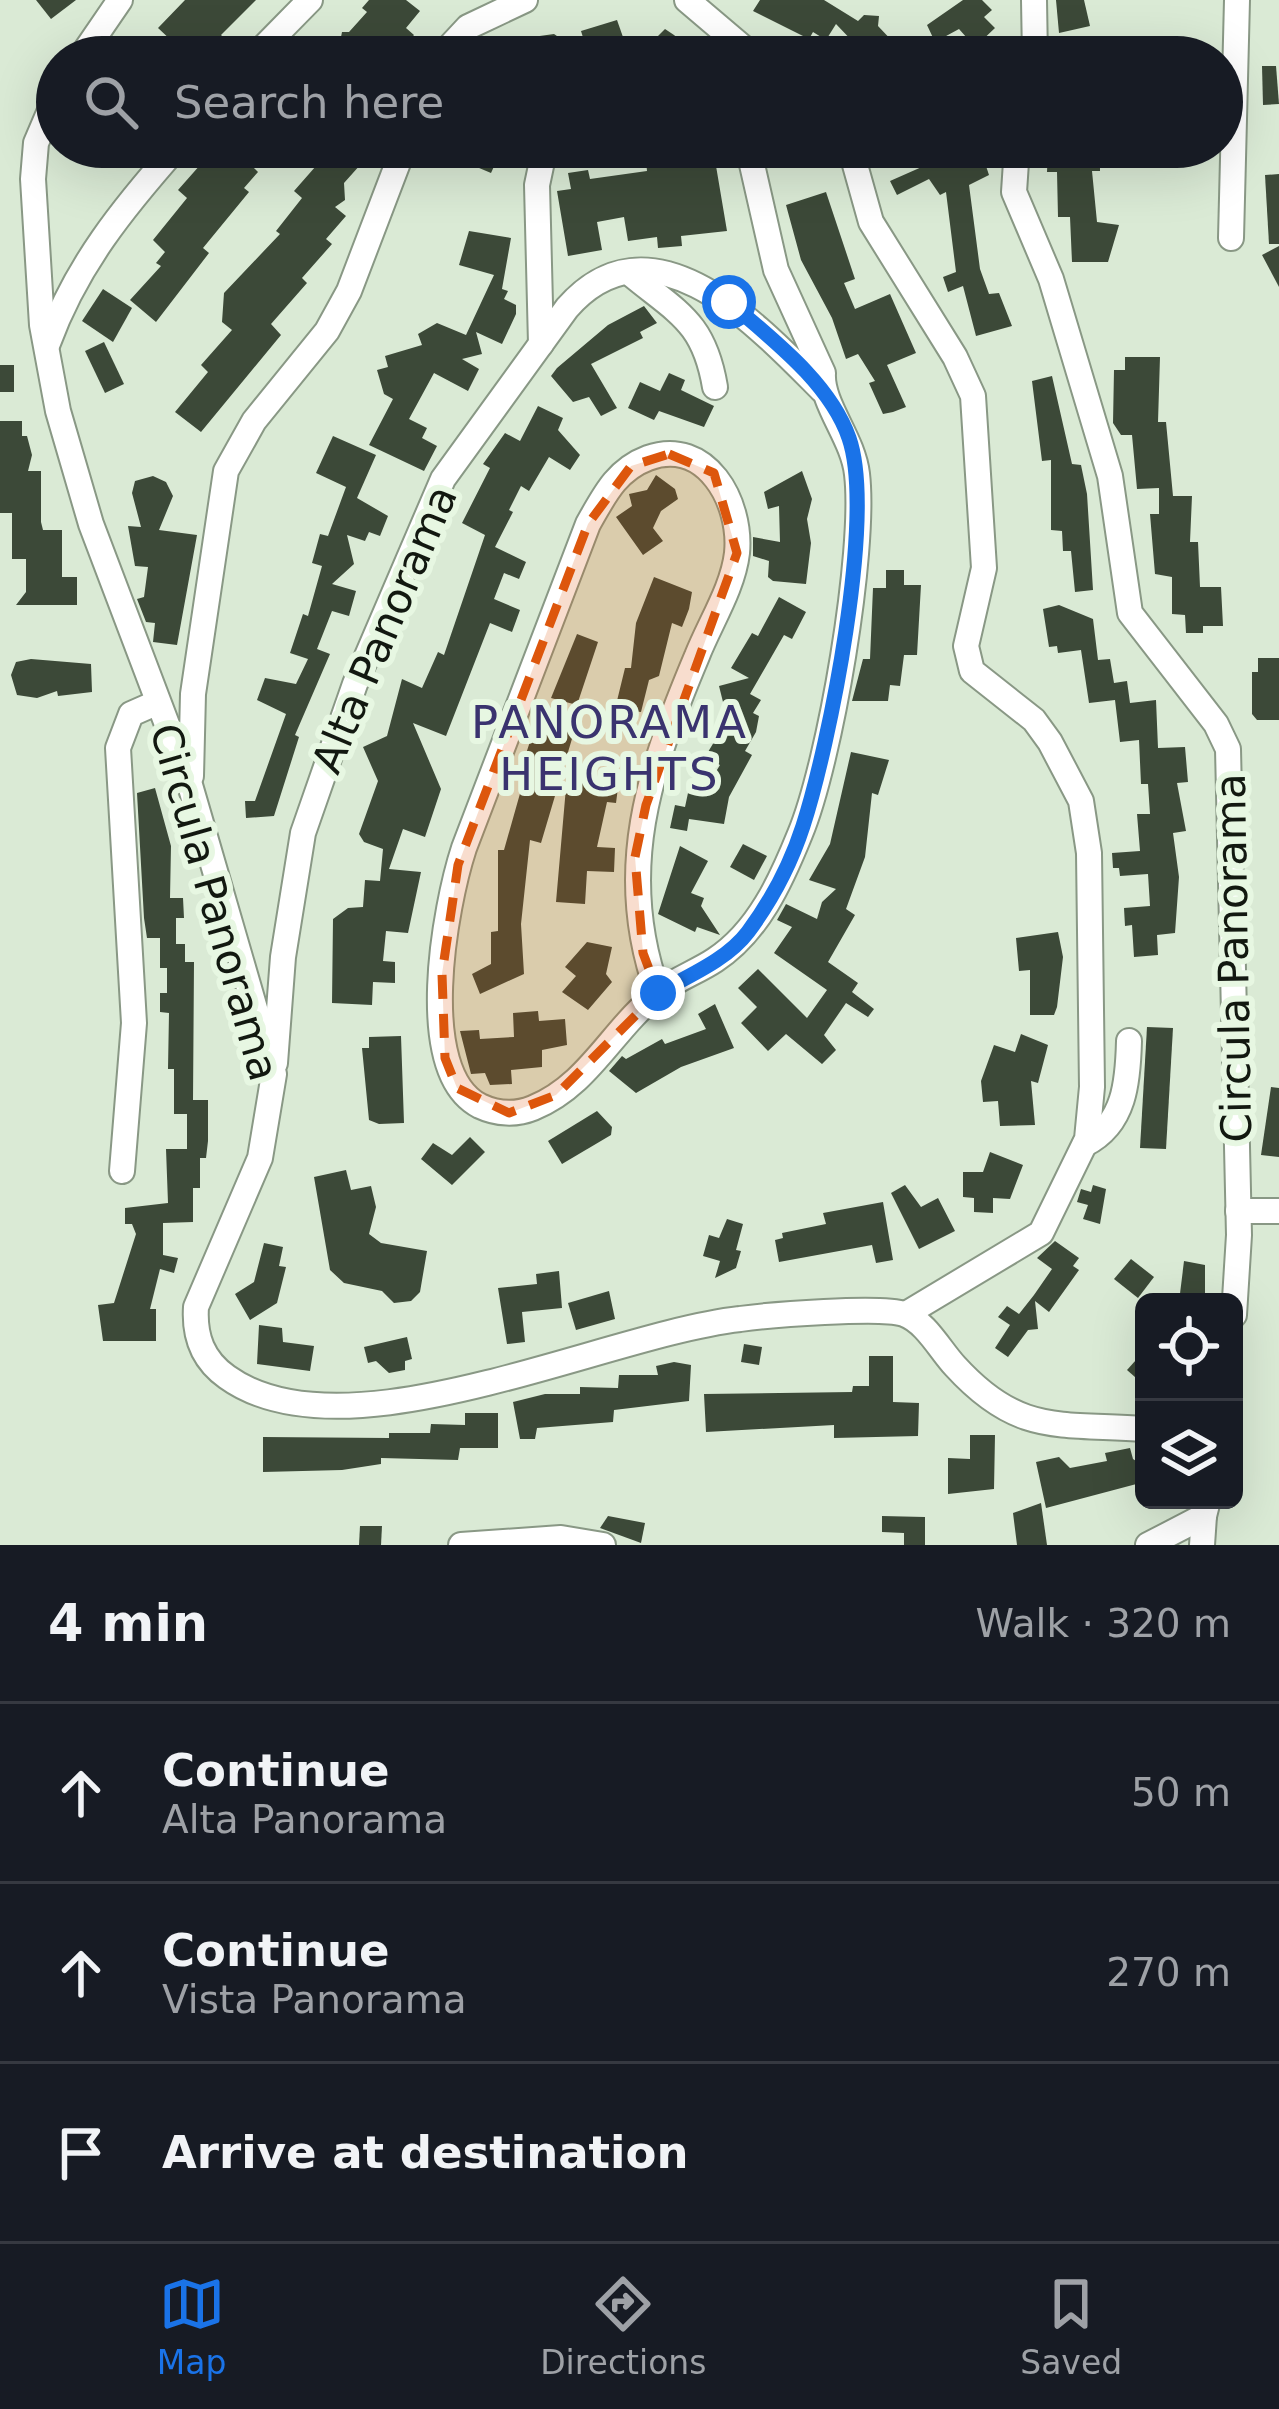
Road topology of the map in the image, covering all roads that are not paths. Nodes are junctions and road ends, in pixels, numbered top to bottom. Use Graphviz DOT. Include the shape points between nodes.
graph roads {
  1 [pos="120,0"];
  2 [pos="310,0"];
  3 [pos="525,0"];
  4 [pos="1034,0"];
  5 [pos="1237,0"];
  6 [pos="686,3"];
  7 [pos="95,36"];
  8 [pos="275,36"];
  9 [pos="460,36"];
  10 [pos="728,36"];
  11 [pos="1035,36"];
  12 [pos="1236,36"];
  13 [pos="36,154"];
  14 [pos="162,168"];
  15 [pos="395,168"];
  16 [pos="540,168"];
  17 [pos="753,168"];
  18 [pos="856,168"];
  19 [pos="1016,168"];
  20 [pos="1233,168"];
  21 [pos="1231,238"];
  22 [pos="632,275"];
  23 [pos="541,344"];
  24 [pos="46,349"];
  25 [pos="716,387"];
  26 [pos="822,390"];
  27 [pos="156,703"];
  28 [pos="190,784"];
  29 [pos="658,993"];
  30 [pos="1129,1041"];
  31 [pos="274,1074"];
  32 [pos="1085,1144"];
  33 [pos="122,1171"];
  34 [pos="1238,1210"];
  35 [pos="1279,1211"];
  36 [pos="1235,1293"];
  37 [pos="906,1314"];
  38 [pos="1135,1428"];
  39 [pos="1204,1509"];
  40 [pos="1206,1509"];
  41 [pos="461,1545"];
  42 [pos="603,1545"];
  43 [pos="1148,1545"];
  44 [pos="1202,1545"];
  1 -- 7 [label="street"];
  2 -- 8 [label="street"];
  3 -- 9 [label="street"];
  4 -- 11 [label="street"];
  5 -- 12 [label="street"];
  6 -- 10 [label="street"];
  13 -- 24 [label="street, Circula Panorama" via="35,255"];
  14 -- 24 [label="street" via="68,288"];
  15 -- 28 [label="street" via="328,332 254,421 226,471 193,694"];
  16 -- 23 [label="street"];
  17 -- 26 [label="street" via="776,270 823,373"];
  18 -- 32 [label="street" via="871,222 973,396 984,568 966,646 972,671 1034,720 1082,801 1092,1087"];
  19 -- 34 [label="street, Circula Panorama" via="1014,192 1051,279 1110,476 1130,613 1228,749"];
  20 -- 21 [label="street"];
  22 -- 23 [label="street, Alta Panorama" via="579,295"];
  22 -- 25 [label="street" via="696,329"];
  22 -- 26 [label="street, Alta Panorama" via="681,278 721,296"];
  23 -- 31 [label="street, Alta Panorama" via="430,501 341,723 296,867"];
  24 -- 27 [label="street, Circula Panorama" via="91,524"];
  26 -- 29 [label="street" via="848,434 859,502 819,770 802,831 745,937"];
  27 -- 28 [label="street, Circula Panorama"];
  27 -- 33 [label="street" via="131,714 118,748 134,1023"];
  28 -- 31 [label="street, Circula Panorama"];
  29 -- 29 [label="street" via="636,916 635,857 667,726 736,553 727,493 714,473 694,458 669,454 631,466 611,483 588,524 464,848 442,974 452,1079 487,1109 528,1111 576,1080"];
  30 -- 32 [label="street" via="1112,1125"];
  31 -- 37 [label="street, Circula Panorama" via="260,1158 195,1319 210,1362 271,1399 355,1407 740,1318"];
  32 -- 37 [label="street" via="1041,1233"];
  34 -- 35 [label="street"];
  34 -- 36 [label="street, Circula Panorama"];
  37 -- 38 [label="street" via="987,1401 1022,1420"];
  39 -- 43 [label="street"];
  40 -- 44 [label="street"];
  41 -- 42 [label="street" via="561,1538"];
}
